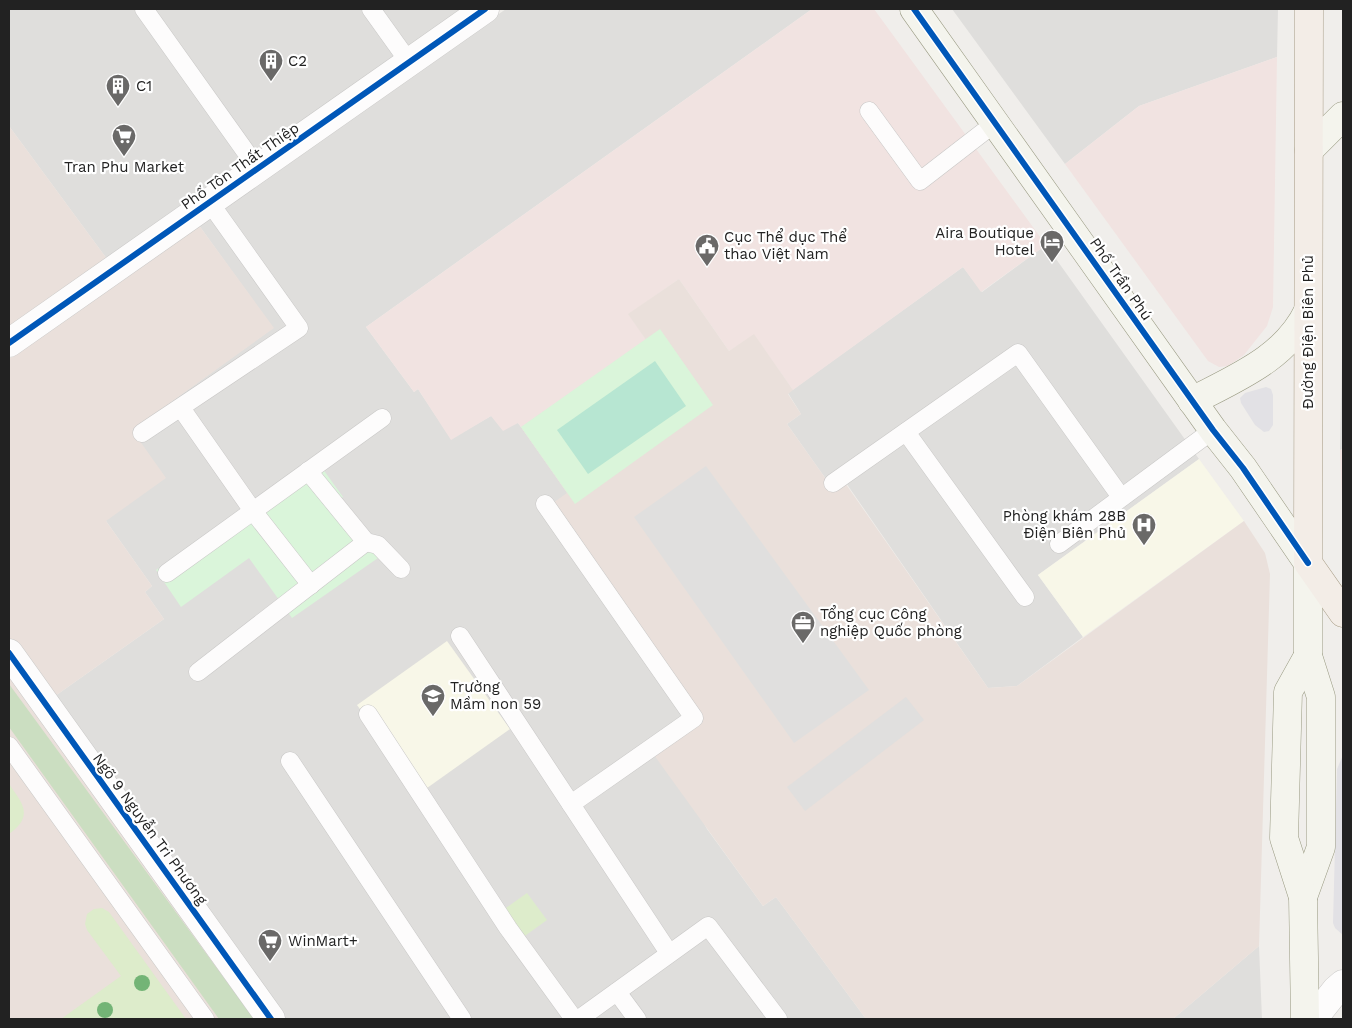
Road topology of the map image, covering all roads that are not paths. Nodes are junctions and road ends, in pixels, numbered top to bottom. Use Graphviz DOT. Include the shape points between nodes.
graph roads {
  1 [pos="144,9"];
  2 [pos="371,9"];
  3 [pos="485,9"];
  4 [pos="914,9"];
  5 [pos="1309,9"];
  6 [pos="409,62"];
  7 [pos="869,111"];
  8 [pos="1343,116"];
  9 [pos="995,123"];
  10 [pos="1308,150"];
  11 [pos="258,169"];
  12 [pos="210,203"];
  13 [pos="1308,310"];
  14 [pos="9,343"];
  15 [pos="1192,401"];
  16 [pos="182,408"];
  17 [pos="382,418"];
  18 [pos="1213,430"];
  19 [pos="906,432"];
  20 [pos="142,433"];
  21 [pos="308,471"];
  22 [pos="833,483"];
  23 [pos="1121,498"];
  24 [pos="545,504"];
  25 [pos="253,511"];
  26 [pos="366,542"];
  27 [pos="1059,544"];
  28 [pos="1308,564"];
  29 [pos="401,568"];
  30 [pos="167,572"];
  31 [pos="311,585"];
  32 [pos="1024,597"];
  33 [pos="1343,613"];
  34 [pos="460,636"];
  35 [pos="9,653"];
  36 [pos="1308,656"];
  37 [pos="198,672"];
  38 [pos="368,714"];
  39 [pos="1332,742"];
  40 [pos="9,746"];
  41 [pos="290,761"];
  42 [pos="571,804"];
  43 [pos="1303,897"];
  44 [pos="669,953"];
  45 [pos="1343,984"];
  46 [pos="617,992"];
  47 [pos="205,1019"];
  48 [pos="271,1019"];
  49 [pos="462,1019"];
  50 [pos="574,1019"];
  51 [pos="579,1019"];
  52 [pos="637,1019"];
  53 [pos="778,1019"];
  54 [pos="1305,1019"];
  55 [pos="1313,1019"];
  1 -- 11 [label="lane"];
  2 -- 6 [label="lane"];
  3 -- 6 [label="street, Phố Tôn Thất Thiệp"];
  4 -- 9 [label="main road, Phố Trần Phú"];
  5 -- 10 [label="main road, Đường Điện Biên Phủ"];
  6 -- 11 [label="street, Phố Tôn Thất Thiệp"];
  7 -- 9 [label="lane" via="920,181"];
  8 -- 10 [label="main road"];
  9 -- 15 [label="main road, Phố Trần Phú"];
  10 -- 13 [label="main road, Đường Điện Biên Phủ"];
  11 -- 12 [label="street, Phố Tôn Thất Thiệp"];
  12 -- 14 [label="street, Phố Tôn Thất Thiệp"];
  12 -- 16 [label="lane" via="299,328"];
  13 -- 15 [label="main road" via="1302,324 1283,347 1244,374"];
  13 -- 28 [label="main road, Đường Điện Biên Phủ"];
  15 -- 18 [label="main road, Phố Trần Phú"];
  16 -- 20 [label="lane"];
  16 -- 25 [label="lane"];
  17 -- 21 [label="lane"];
  18 -- 23 [label="lane"];
  18 -- 28 [label="main road, Phố Trần Phú"];
  19 -- 22 [label="lane"];
  19 -- 23 [label="lane" via="1018,353"];
  19 -- 32 [label="lane"];
  21 -- 25 [label="lane"];
  21 -- 26 [label="lane"];
  23 -- 27 [label="lane"];
  24 -- 42 [label="lane" via="694,718"];
  25 -- 30 [label="lane"];
  25 -- 31 [label="lane"];
  26 -- 29 [label="lane" via="378,545"];
  26 -- 31 [label="lane"];
  28 -- 33 [label="main road, Phố Trần Phú"];
  28 -- 36 [label="main road, Đường Điện Biên Phủ"];
  31 -- 37 [label="lane"];
  34 -- 42 [label="lane"];
  35 -- 48 [label="street, Ngõ 9 Nguyễn Tri Phương"];
  36 -- 39 [label="main road, Đường Điện Biên Phủ"];
  36 -- 43 [label="main road, Đường Điện Biên Phủ" via="1288,692 1284,838"];
  38 -- 50 [label="lane" via="508,928"];
  39 -- 43 [label="main road, Đường Điện Biên Phủ" via="1321,847"];
  40 -- 47 [label="lane"];
  41 -- 49 [label="lane"];
  42 -- 44 [label="lane"];
  43 -- 54 [label="main road, Đường Điện Biên Phủ"];
  44 -- 46 [label="lane"];
  44 -- 53 [label="lane" via="708,926"];
  45 -- 55 [label="street"];
  46 -- 51 [label="lane"];
  46 -- 52 [label="lane"];
}
